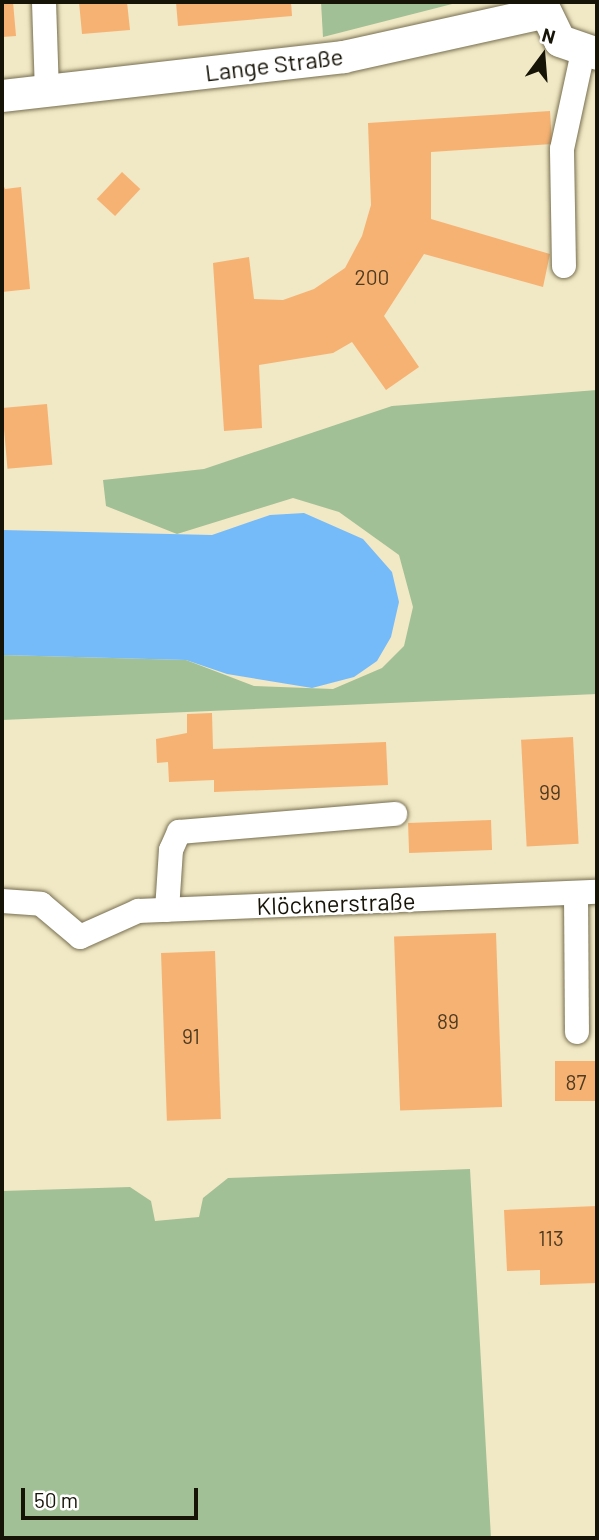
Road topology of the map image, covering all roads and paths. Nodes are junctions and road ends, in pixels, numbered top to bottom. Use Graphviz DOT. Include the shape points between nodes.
graph roads {
  1 [pos="44,2"];
  2 [pos="541,7"];
  3 [pos="590,53"];
  4 [pos="47,91"];
  5 [pos="2,96"];
  6 [pos="564,266"];
  7 [pos="395,814"];
  8 [pos="587,893"];
  9 [pos="2,901"];
  10 [pos="167,910"];
  11 [pos="577,1032"];
  1 -- 4 [label="street"];
  2 -- 3 [label="main road" via="560,41"];
  2 -- 4 [label="main road, Lange Straße" via="344,57"];
  3 -- 6 [label="street" via="562,149"];
  4 -- 5 [label="main road, Lange Straße"];
  7 -- 10 [label="street" via="179,832 169,861"];
  8 -- 10 [label="street, Klöcknerstraße"];
  8 -- 11 [label="street"];
  9 -- 10 [label="street, Klöcknerstraße" via="41,904 80,937 138,911"];
}
